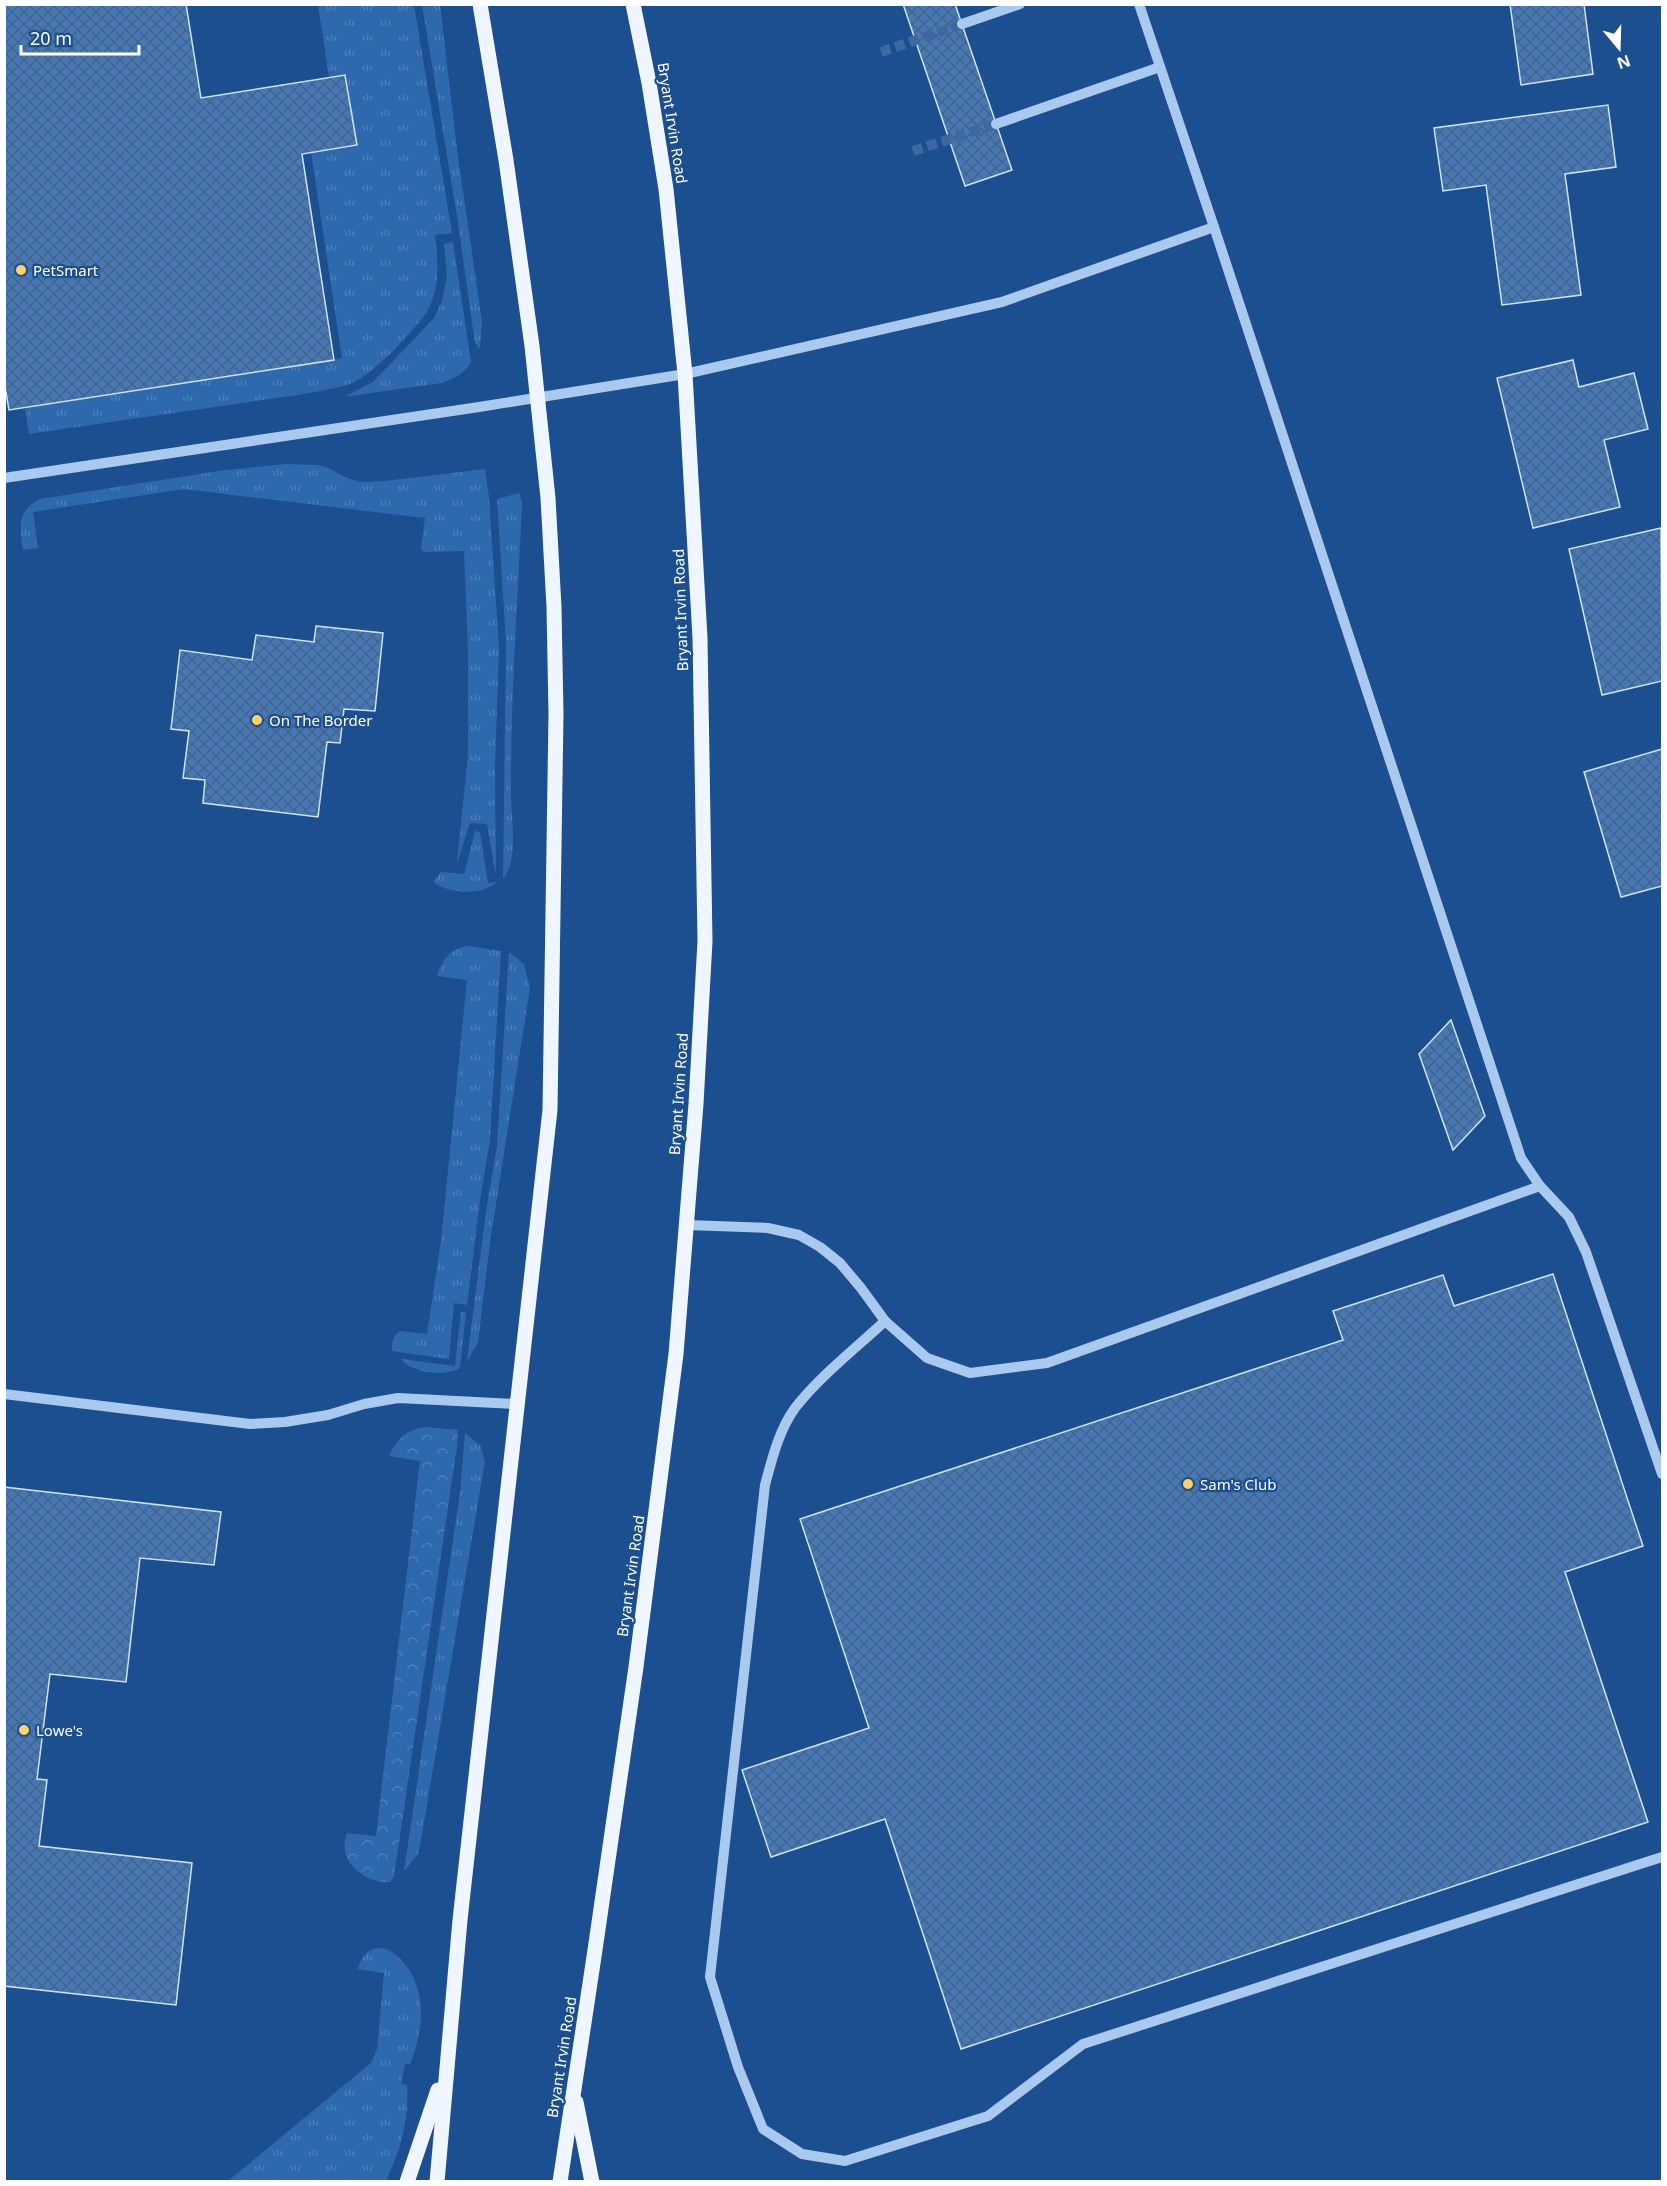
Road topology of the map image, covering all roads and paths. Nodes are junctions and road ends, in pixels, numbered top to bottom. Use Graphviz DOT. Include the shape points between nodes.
graph roads {
  1 [pos="480,4"];
  2 [pos="633,4"];
  3 [pos="1020,4"];
  4 [pos="1139,4"];
  5 [pos="962,24"];
  6 [pos="1160,67"];
  7 [pos="996,124"];
  8 [pos="1214,227"];
  9 [pos="685,374"];
  10 [pos="538,398"];
  11 [pos="4,477"];
  12 [pos="1540,1186"];
  13 [pos="687,1225"];
  14 [pos="885,1322"];
  15 [pos="4,1394"];
  16 [pos="516,1404"];
  17 [pos="1662,1474"];
  18 [pos="1662,1857"];
  19 [pos="446,2068"];
  20 [pos="574,2093"];
  21 [pos="407,2181"];
  22 [pos="437,2181"];
  23 [pos="560,2181"];
  24 [pos="592,2181"];
  1 -- 10 [label="main road" via="506,160"];
  2 -- 9 [label="main road, Bryant Irvin Road" via="666,189"];
  3 -- 5 [label="lane"];
  4 -- 6 [label="lane"];
  6 -- 7 [label="lane"];
  6 -- 8 [label="lane"];
  8 -- 9 [label="lane" via="1002,302"];
  8 -- 12 [label="lane" via="1521,1158"];
  9 -- 10 [label="lane"];
  9 -- 13 [label="main road, Bryant Irvin Road" via="700,638 705,941"];
  10 -- 11 [label="lane"];
  10 -- 16 [label="main road" via="549,498 554,608 552,1040 550,1110"];
  12 -- 14 [label="lane" via="1047,1363 970,1373 927,1358"];
  12 -- 17 [label="lane" via="1569,1217 1586,1252"];
  13 -- 14 [label="lane" via="768,1228 799,1235 840,1263"];
  13 -- 20 [label="main road, Bryant Irvin Road" via="656,1515"];
  14 -- 18 [label="lane" via="794,1409 774,1450 765,1485 710,1977 738,2067 763,2129 802,2154 845,2161 988,2116 1083,2044"];
  15 -- 16 [label="lane" via="250,1424 328,1415 398,1398"];
  16 -- 19 [label="main road"];
  19 -- 21 [label="main road"];
  19 -- 22 [label="main road"];
  20 -- 23 [label="main road, Bryant Irvin Road"];
  20 -- 24 [label="main road"];
}
